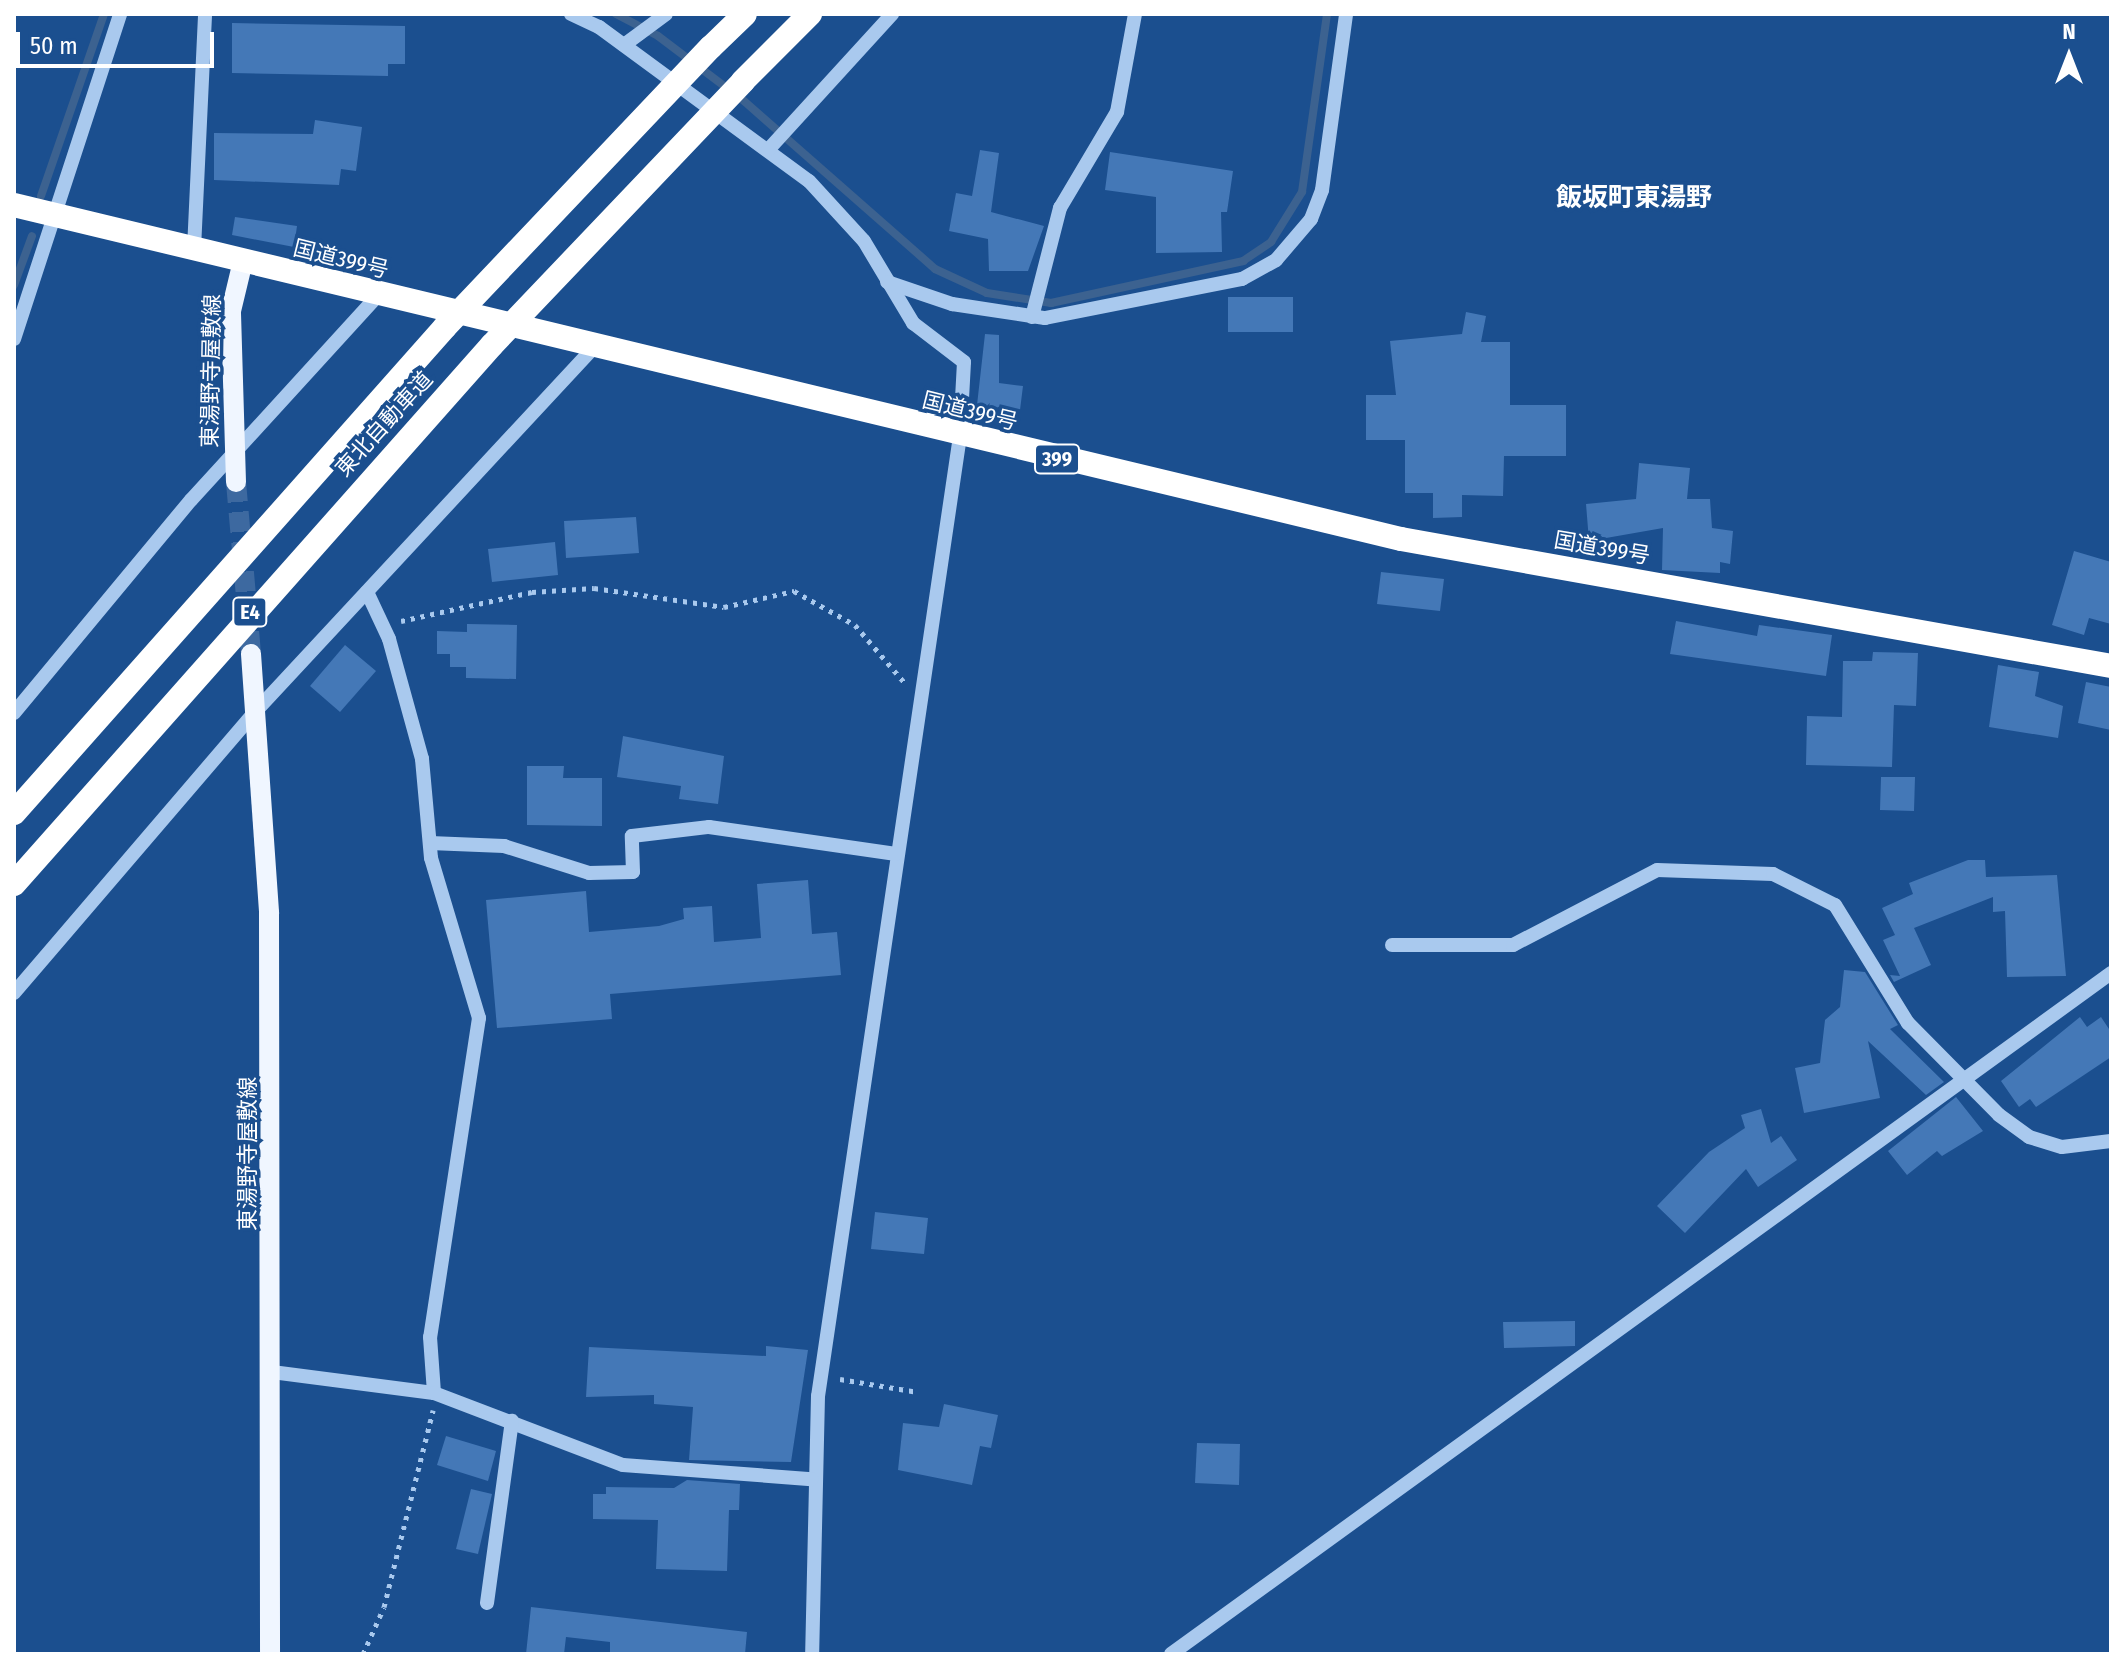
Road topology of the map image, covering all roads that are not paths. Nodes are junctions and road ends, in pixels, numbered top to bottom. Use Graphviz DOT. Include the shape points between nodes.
graph roads {
  1 [pos="120,14"];
  2 [pos="205,14"];
  3 [pos="571,14"];
  4 [pos="745,14"];
  5 [pos="810,14"];
  6 [pos="892,14"];
  7 [pos="1135,14"];
  8 [pos="1346,14"];
  9 [pos="661,17"];
  10 [pos="629,42"];
  11 [pos="773,146"];
  12 [pos="14,205"];
  13 [pos="58,216"];
  14 [pos="194,249"];
  15 [pos="243,261"];
  16 [pos="887,282"];
  17 [pos="378,295"];
  18 [pos="1034,305"];
  19 [pos="14,339"];
  20 [pos="595,346"];
  21 [pos="960,436"];
  22 [pos="234,457"];
  23 [pos="236,482"];
  24 [pos="367,592"];
  25 [pos="251,654"];
  26 [pos="2111,666"];
  27 [pos="255,712"];
  28 [pos="14,713"];
  29 [pos="14,813"];
  30 [pos="430,843"];
  31 [pos="896,854"];
  32 [pos="14,884"];
  33 [pos="1392,945"];
  34 [pos="2111,973"];
  35 [pos="14,993"];
  36 [pos="1961,1078"];
  37 [pos="2111,1141"];
  38 [pos="272,1372"];
  39 [pos="434,1393"];
  40 [pos="512,1421"];
  41 [pos="811,1479"];
  42 [pos="487,1603"];
  43 [pos="270,1654"];
  44 [pos="812,1654"];
  45 [pos="1171,1654"];
  1 -- 13 [label="street"];
  2 -- 14 [label="street"];
  3 -- 10 [label="street"];
  4 -- 29 [label="highway, 東北自動車道 / E4, bridge" via="445,327"];
  5 -- 32 [label="highway, 東北自動車道 / E4, bridge" via="492,345"];
  6 -- 11 [label="street"];
  7 -- 18 [label="street" via="1117,112 1060,208"];
  8 -- 18 [label="street" via="1322,190 1295,241 1242,279"];
  9 -- 10 [label="street"];
  10 -- 11 [label="street"];
  11 -- 16 [label="street" via="864,241"];
  12 -- 13 [label="highway, 国道399号 / 399"];
  13 -- 14 [label="highway, 国道399号 / 399"];
  13 -- 19 [label="street"];
  14 -- 15 [label="highway, 国道399号 / 399"];
  15 -- 17 [label="highway, 国道399号 / 399"];
  15 -- 22 [label="main road, 東湯野寺屋敷線" via="231,311"];
  16 -- 18 [label="street" via="952,304"];
  16 -- 21 [label="street" via="913,323 964,362"];
  17 -- 20 [label="highway, 国道399号 / 399"];
  17 -- 22 [label="street"];
  20 -- 21 [label="highway, 国道399号 / 399"];
  20 -- 24 [label="street"];
  21 -- 26 [label="highway, 国道399号 / 399" via="1401,539"];
  21 -- 31 [label="street"];
  22 -- 23 [label="main road, 東湯野寺屋敷線"];
  22 -- 28 [label="street"];
  24 -- 27 [label="street"];
  24 -- 30 [label="street" via="383,625 422,759"];
  25 -- 27 [label="main road, 東湯野寺屋敷線"];
  27 -- 35 [label="street"];
  27 -- 38 [label="main road, 東湯野寺屋敷線" via="269,913"];
  30 -- 31 [label="street" via="504,846 589,873 633,872 632,836 709,827"];
  30 -- 39 [label="street" via="479,1018 430,1337"];
  31 -- 41 [label="street"];
  33 -- 36 [label="street" via="1513,945 1657,870 1773,874 1835,905 1908,1023"];
  34 -- 36 [label="street"];
  36 -- 37 [label="street" via="2029,1137 2062,1147"];
  36 -- 45 [label="street"];
  38 -- 39 [label="street"];
  38 -- 43 [label="main road, 東湯野寺屋敷線"];
  39 -- 40 [label="street"];
  40 -- 41 [label="street" via="623,1465"];
  40 -- 42 [label="street"];
  41 -- 44 [label="street"];
}
